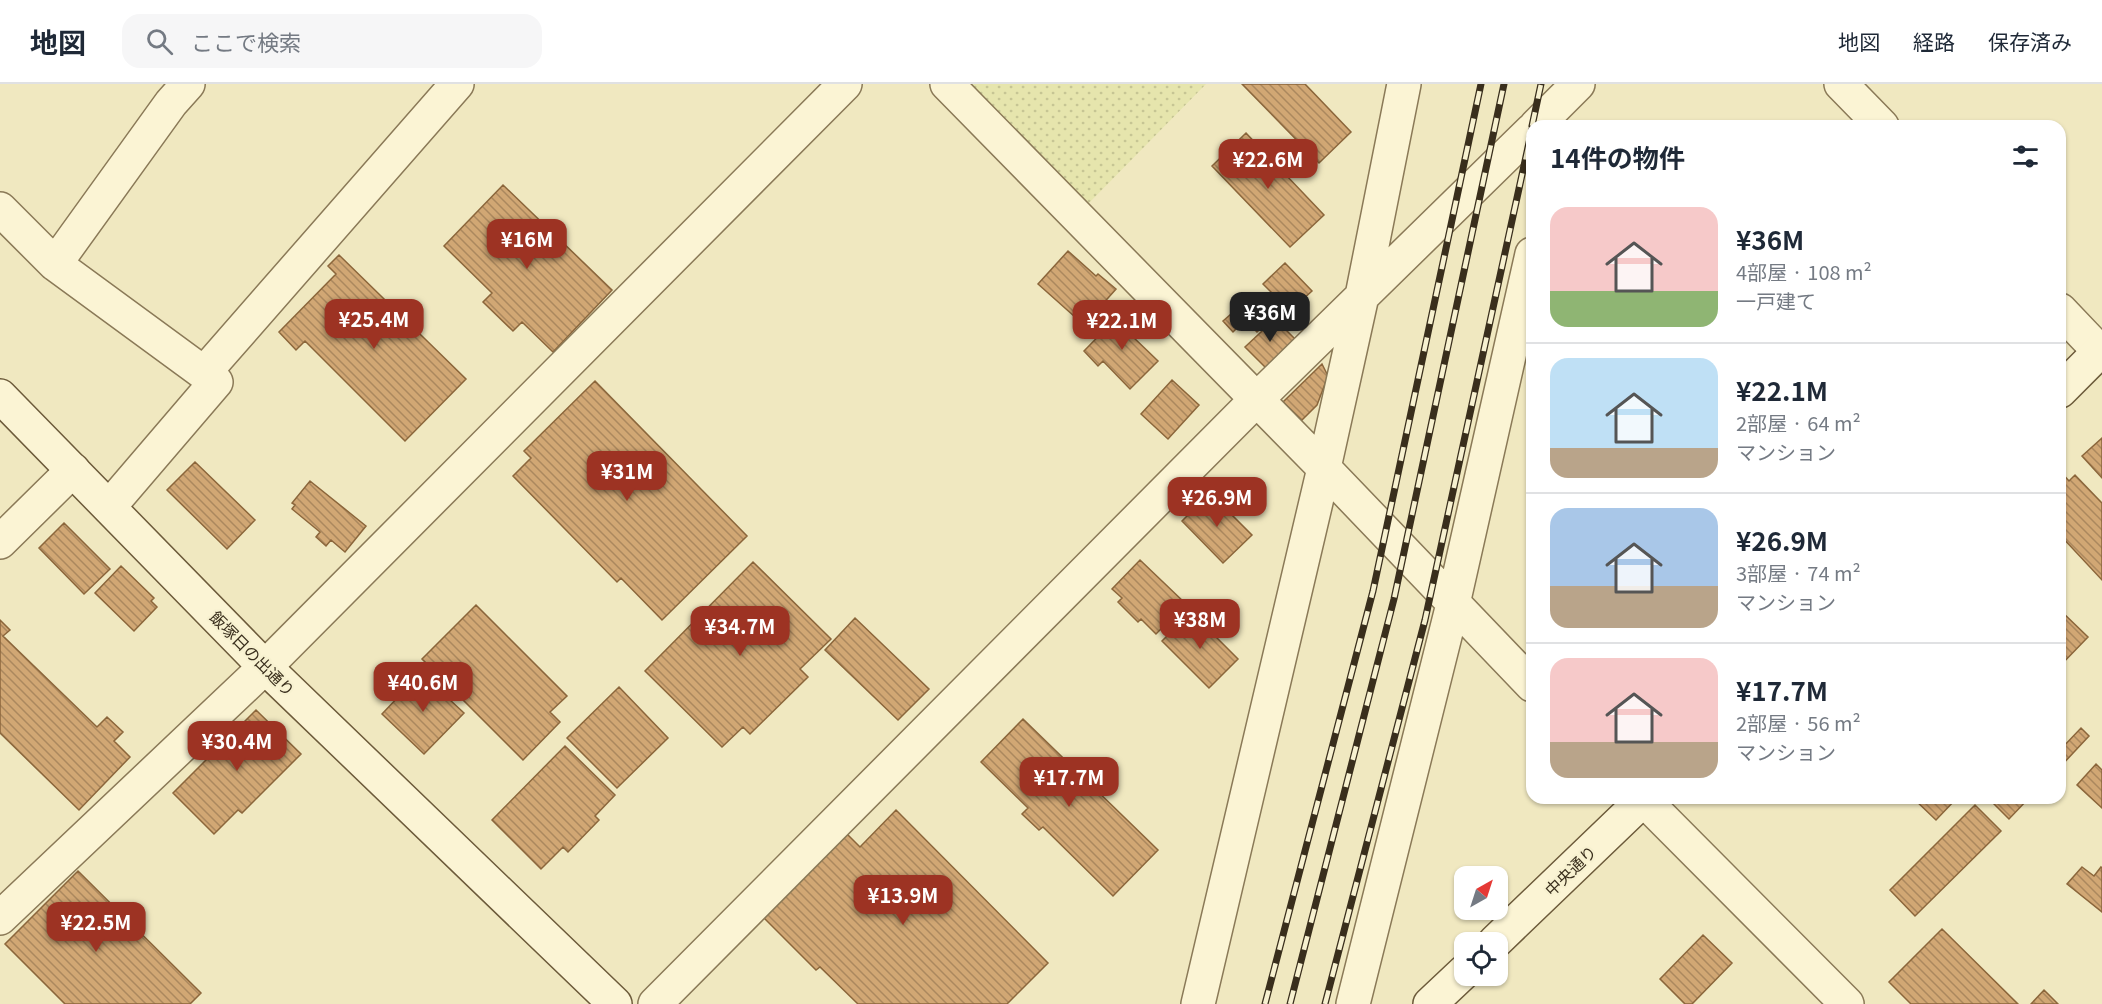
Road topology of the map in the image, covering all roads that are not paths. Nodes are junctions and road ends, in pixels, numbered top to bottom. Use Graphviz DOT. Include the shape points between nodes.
graph roads {
  1 [pos="189,84"];
  2 [pos="457,84"];
  3 [pos="845,84"];
  4 [pos="947,84"];
  5 [pos="1404,84"];
  6 [pos="1841,84"];
  7 [pos="1569,97"];
  8 [pos="1543,120"];
  9 [pos="1876,120"];
  10 [pos="1526,136"];
  11 [pos="0,209"];
  12 [pos="55,264"];
  13 [pos="1526,281"];
  14 [pos="1362,296"];
  15 [pos="2066,316"];
  16 [pos="2101,352"];
  17 [pos="204,373"];
  18 [pos="2066,385"];
  19 [pos="0,396"];
  20 [pos="1256,399"];
  21 [pos="1324,468"];
  22 [pos="73,470"];
  23 [pos="109,507"];
  24 [pos="0,542"];
  25 [pos="1453,604"];
  26 [pos="265,667"];
  27 [pos="1526,679"];
  28 [pos="1637,804"];
  29 [pos="1649,804"];
  30 [pos="0,918"];
  31 [pos="1505,932"];
  32 [pos="1454,981"];
  33 [pos="615,1004"];
  34 [pos="655,1004"];
  35 [pos="1198,1004"];
  36 [pos="1353,1004"];
  37 [pos="1430,1004"];
  38 [pos="1847,1004"];
  1 -- 12 [label="street" via="171,103"];
  2 -- 17 [label="street"];
  3 -- 26 [label="street"];
  4 -- 20 [label="street"];
  5 -- 14 [label="street"];
  6 -- 9 [label="street"];
  7 -- 8 [label="street"];
  10 -- 14 [label="street"];
  11 -- 12 [label="street"];
  12 -- 17 [label="street"];
  13 -- 25 [label="street"];
  14 -- 20 [label="street"];
  14 -- 21 [label="street"];
  15 -- 16 [label="street"];
  16 -- 18 [label="street"];
  17 -- 23 [label="street" via="216,382"];
  19 -- 22 [label="street, 飯塚日の出通り"];
  20 -- 21 [label="street"];
  20 -- 34 [label="street"];
  21 -- 25 [label="street"];
  21 -- 35 [label="street"];
  22 -- 23 [label="street, 飯塚日の出通り"];
  22 -- 24 [label="street"];
  23 -- 26 [label="street, 飯塚日の出通り"];
  25 -- 27 [label="street"];
  25 -- 36 [label="street"];
  26 -- 30 [label="street"];
  26 -- 33 [label="street, 飯塚日の出通り"];
  28 -- 31 [label="street, 中央通り"];
  29 -- 38 [label="street"];
  32 -- 37 [label="street"];
}
